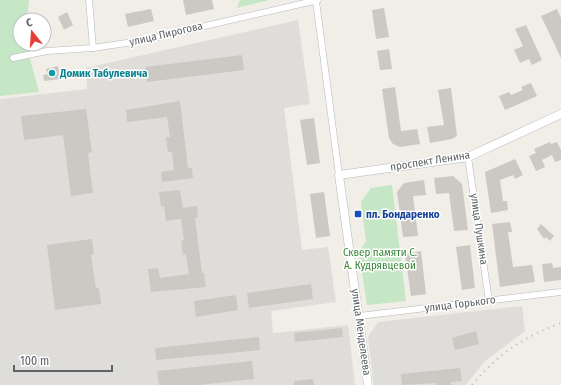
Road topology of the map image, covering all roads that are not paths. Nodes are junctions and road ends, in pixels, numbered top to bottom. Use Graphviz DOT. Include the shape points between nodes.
graph roads {
  1 [pos="89,0"];
  2 [pos="317,0"];
  3 [pos="93,48"];
  4 [pos="13,58"];
  5 [pos="561,114"];
  6 [pos="468,157"];
  7 [pos="339,175"];
  8 [pos="561,292"];
  9 [pos="489,301"];
  10 [pos="359,316"];
  11 [pos="368,385"];
  1 -- 3 [label="street"];
  2 -- 3 [label="street, улица Пирогова" via="140,41"];
  2 -- 7 [label="street"];
  3 -- 4 [label="street, улица Пирогова" via="47,51"];
  5 -- 6 [label="main road, проспект Ленина"];
  6 -- 7 [label="main road, проспект Ленина"];
  6 -- 9 [label="street, улица Пушкина"];
  7 -- 10 [label="main road, улица Менделеева"];
  8 -- 9 [label="street, улица Горького"];
  9 -- 10 [label="street, улица Горького"];
  10 -- 11 [label="main road, улица Менделеева"];
}
